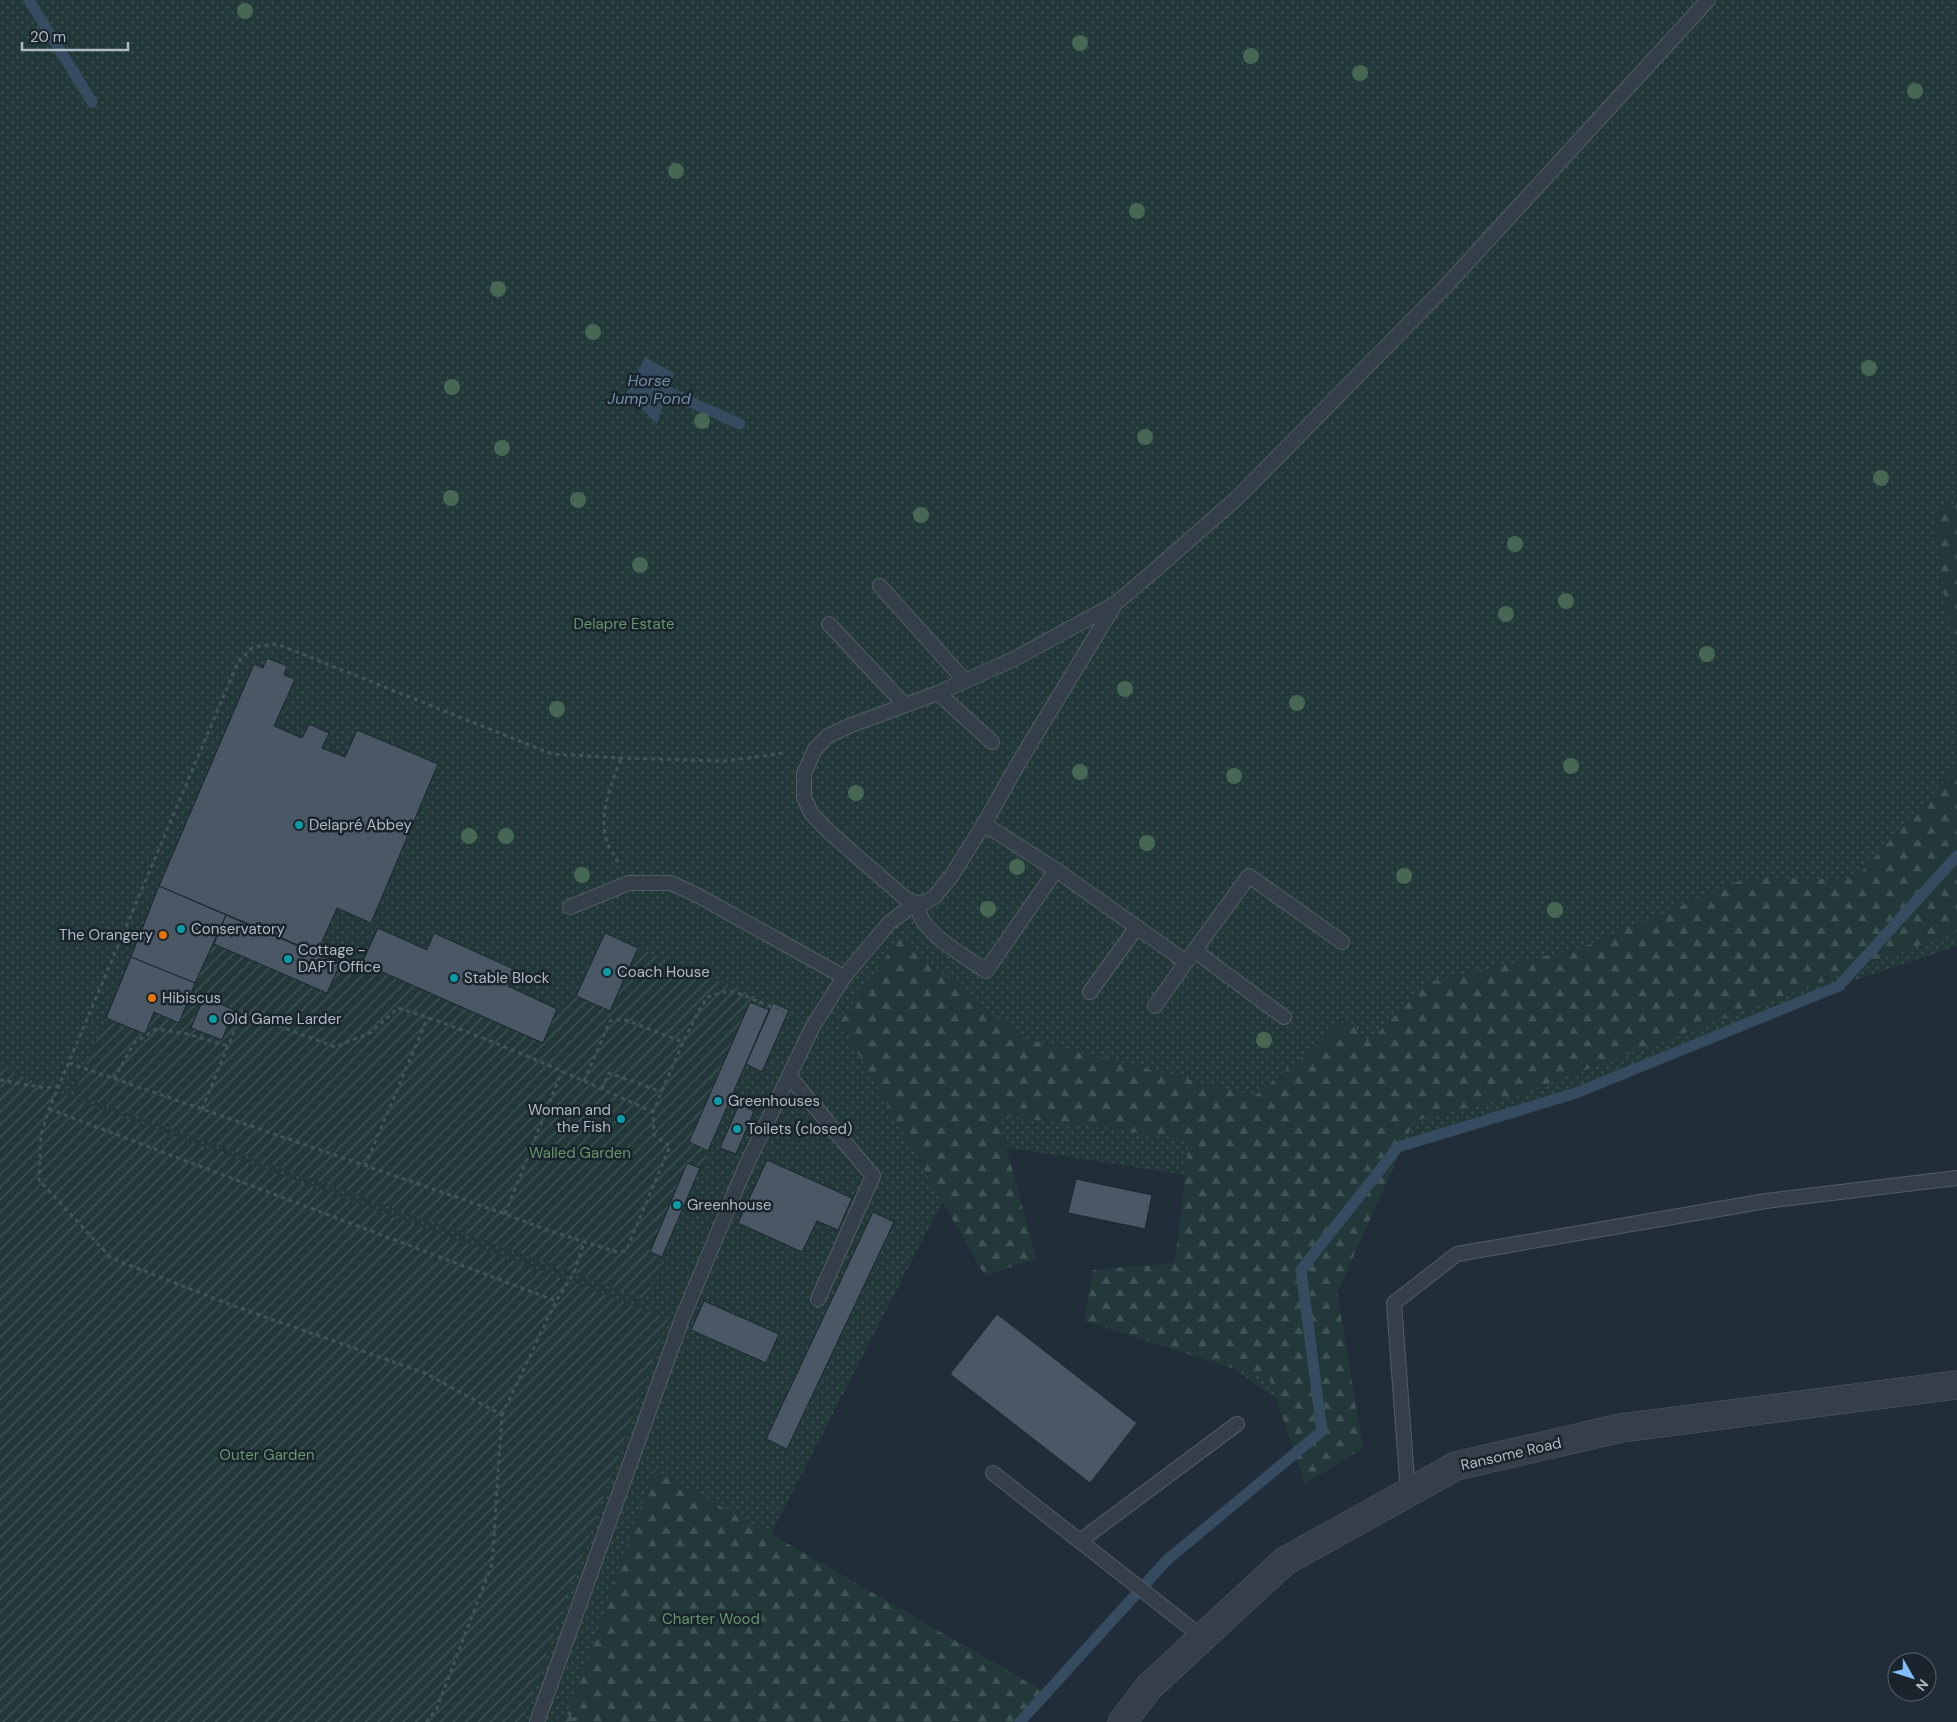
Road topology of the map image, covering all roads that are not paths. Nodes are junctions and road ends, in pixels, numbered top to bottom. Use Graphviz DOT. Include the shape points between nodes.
graph roads {
  1 [pos="1708,0"];
  2 [pos="880,586"];
  3 [pos="1115,604"];
  4 [pos="830,624"];
  5 [pos="965,681"];
  6 [pos="938,693"];
  7 [pos="906,705"];
  8 [pos="992,742"];
  9 [pos="984,824"];
  10 [pos="1056,870"];
  11 [pos="916,903"];
  12 [pos="570,906"];
  13 [pos="1137,927"];
  14 [pos="1342,942"];
  15 [pos="1195,951"];
  16 [pos="1186,962"];
  17 [pos="844,977"];
  18 [pos="1090,992"];
  19 [pos="1155,1006"];
  20 [pos="1284,1017"];
  21 [pos="789,1076"];
  22 [pos="1957,1178"];
  23 [pos="818,1299"];
  24 [pos="1957,1385"];
  25 [pos="1237,1424"];
  26 [pos="993,1473"];
  27 [pos="1408,1493"];
  28 [pos="1080,1541"];
  29 [pos="1202,1637"];
  30 [pos="538,1722"];
  31 [pos="1122,1722"];
  1 -- 3 [label="lane" via="1446,286 1236,498"];
  2 -- 5 [label="lane"];
  3 -- 5 [label="lane" via="1014,659"];
  3 -- 9 [label="lane"];
  4 -- 7 [label="lane"];
  5 -- 6 [label="lane"];
  6 -- 7 [label="lane"];
  6 -- 8 [label="lane"];
  7 -- 11 [label="lane" via="828,736 815,749 804,774 804,798 811,813 828,831 906,899"];
  9 -- 10 [label="lane"];
  9 -- 11 [label="lane" via="934,897"];
  10 -- 11 [label="lane" via="986,971 951,947 922,920"];
  10 -- 13 [label="lane"];
  11 -- 17 [label="lane" via="889,923"];
  12 -- 17 [label="lane" via="629,883 671,884 697,895"];
  13 -- 16 [label="lane"];
  13 -- 18 [label="lane"];
  14 -- 15 [label="lane" via="1249,876"];
  15 -- 16 [label="lane"];
  15 -- 20 [label="lane"];
  16 -- 19 [label="lane"];
  17 -- 21 [label="lane" via="813,1026"];
  21 -- 23 [label="lane" via="873,1176"];
  21 -- 30 [label="lane" via="745,1168 682,1318"];
  22 -- 27 [label="lane" via="1766,1201 1457,1254 1394,1303"];
  24 -- 27 [label="street, Ransome Road" via="1621,1428 1456,1466"];
  25 -- 28 [label="lane"];
  26 -- 28 [label="lane"];
  27 -- 29 [label="street, Ransome Road" via="1285,1561"];
  28 -- 29 [label="lane"];
  29 -- 31 [label="street, Ransome Road" via="1149,1687"];
}
